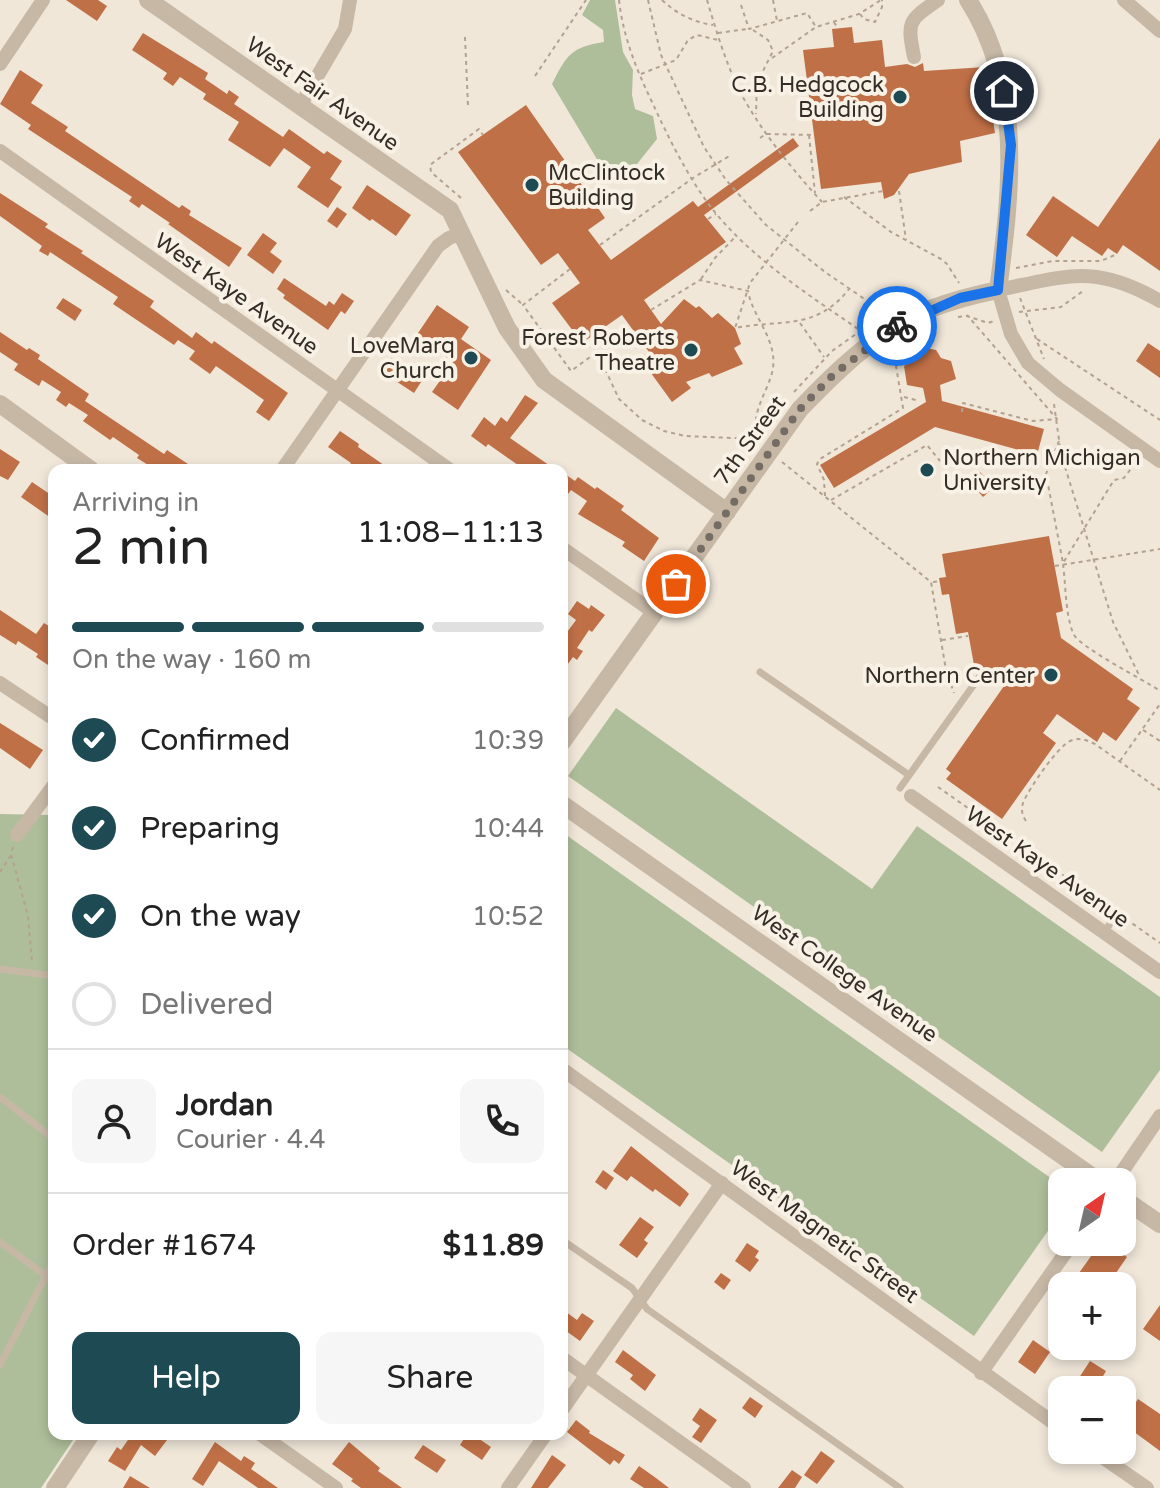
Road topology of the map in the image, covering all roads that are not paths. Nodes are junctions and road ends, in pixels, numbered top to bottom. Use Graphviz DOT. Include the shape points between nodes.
graph roads {
  1 [pos="43,0"];
  2 [pos="148,0"];
  3 [pos="350,0"];
  4 [pos="938,0"];
  5 [pos="968,0"];
  6 [pos="1124,0"];
  7 [pos="1160,31"];
  8 [pos="914,57"];
  9 [pos="0,64"];
  10 [pos="300,106"];
  11 [pos="0,151"];
  12 [pos="462,233"];
  13 [pos="998,290"];
  14 [pos="1160,301"];
  15 [pos="338,392"];
  16 [pos="0,404"];
  17 [pos="1155,458"];
  18 [pos="83,464"];
  19 [pos="286,464"];
  20 [pos="441,464"];
  21 [pos="727,512"];
  22 [pos="568,552"];
  23 [pos="655,613"];
  24 [pos="760,672"];
  25 [pos="980,676"];
  26 [pos="0,683"];
  27 [pos="48,715"];
  28 [pos="568,734"];
  29 [pos="909,775"];
  30 [pos="906,792"];
  31 [pos="48,793"];
  32 [pos="568,808"];
  33 [pos="17,835"];
  34 [pos="1117,913"];
  35 [pos="1104,933"];
  36 [pos="0,969"];
  37 [pos="1160,972"];
  38 [pos="48,975"];
  39 [pos="568,1073"];
  40 [pos="0,1097"];
  41 [pos="1160,1116"];
  42 [pos="48,1134"];
  43 [pos="1080,1168"];
  44 [pos="1125,1168"];
  45 [pos="722,1183"];
  46 [pos="1136,1208"];
  47 [pos="1160,1224"];
  48 [pos="0,1242"];
  49 [pos="568,1244"];
  50 [pos="1063,1256"];
  51 [pos="48,1271"];
  52 [pos="45,1276"];
  53 [pos="48,1278"];
  54 [pos="638,1299"];
  55 [pos="568,1362"];
  56 [pos="0,1365"];
  57 [pos="981,1373"];
  58 [pos="586,1376"];
  59 [pos="568,1402"];
  60 [pos="1048,1419"];
  61 [pos="87,1440"];
  62 [pos="268,1440"];
  63 [pos="542,1440"];
  64 [pos="1112,1464"];
  65 [pos="55,1488"];
  66 [pos="336,1488"];
  67 [pos="508,1488"];
  68 [pos="744,1488"];
  69 [pos="900,1488"];
  70 [pos="1147,1488"];
  1 -- 9 [label="street"];
  2 -- 10 [label="street, West Fair Avenue"];
  3 -- 10 [label="street" via="345,29"];
  4 -- 8 [label="street" via="914,17 909,31"];
  5 -- 13 [label="street" via="1002,73 1011,145"];
  6 -- 7 [label="street"];
  10 -- 12 [label="street, West Fair Avenue" via="450,210"];
  11 -- 15 [label="street, West Kaye Avenue"];
  12 -- 15 [label="street" via="438,246"];
  12 -- 21 [label="street, West Fair Avenue" via="507,328 544,380"];
  13 -- 14 [label="street" via="1071,275 1108,277"];
  13 -- 17 [label="street" via="1011,334 1028,363"];
  13 -- 21 [label="street, 7th Street" via="960,298 890,329 833,375 800,409"];
  15 -- 19 [label="street"];
  15 -- 20 [label="street, West Kaye Avenue"];
  16 -- 18 [label="street"];
  21 -- 23 [label="street, 7th Street"];
  22 -- 23 [label="street"];
  23 -- 28 [label="street, 7th Street"];
  24 -- 29 [label="lane"];
  25 -- 29 [label="lane"];
  26 -- 27 [label="street"];
  29 -- 30 [label="lane"];
  30 -- 35 [label="street, West Kaye Avenue"];
  31 -- 33 [label="street"];
  32 -- 43 [label="street, West College Avenue"];
  34 -- 35 [label="lane"];
  35 -- 37 [label="street, West Kaye Avenue"];
  36 -- 38 [label="lane"];
  39 -- 45 [label="street, West Magnetic Street"];
  40 -- 42 [label="lane"];
  41 -- 44 [label="street"];
  45 -- 54 [label="street"];
  45 -- 57 [label="street, West Magnetic Street"];
  46 -- 47 [label="street"];
  48 -- 52 [label="lane"];
  49 -- 54 [label="lane" via="632,1288"];
  50 -- 57 [label="street"];
  51 -- 52 [label="lane"];
  52 -- 53 [label="lane"];
  52 -- 56 [label="lane"];
  54 -- 58 [label="street"];
  54 -- 69 [label="lane"];
  55 -- 58 [label="street"];
  57 -- 60 [label="street, West Magnetic Street"];
  58 -- 59 [label="street"];
  58 -- 68 [label="street"];
  61 -- 65 [label="street"];
  62 -- 66 [label="street"];
  63 -- 67 [label="street"];
  64 -- 70 [label="street"];
}
